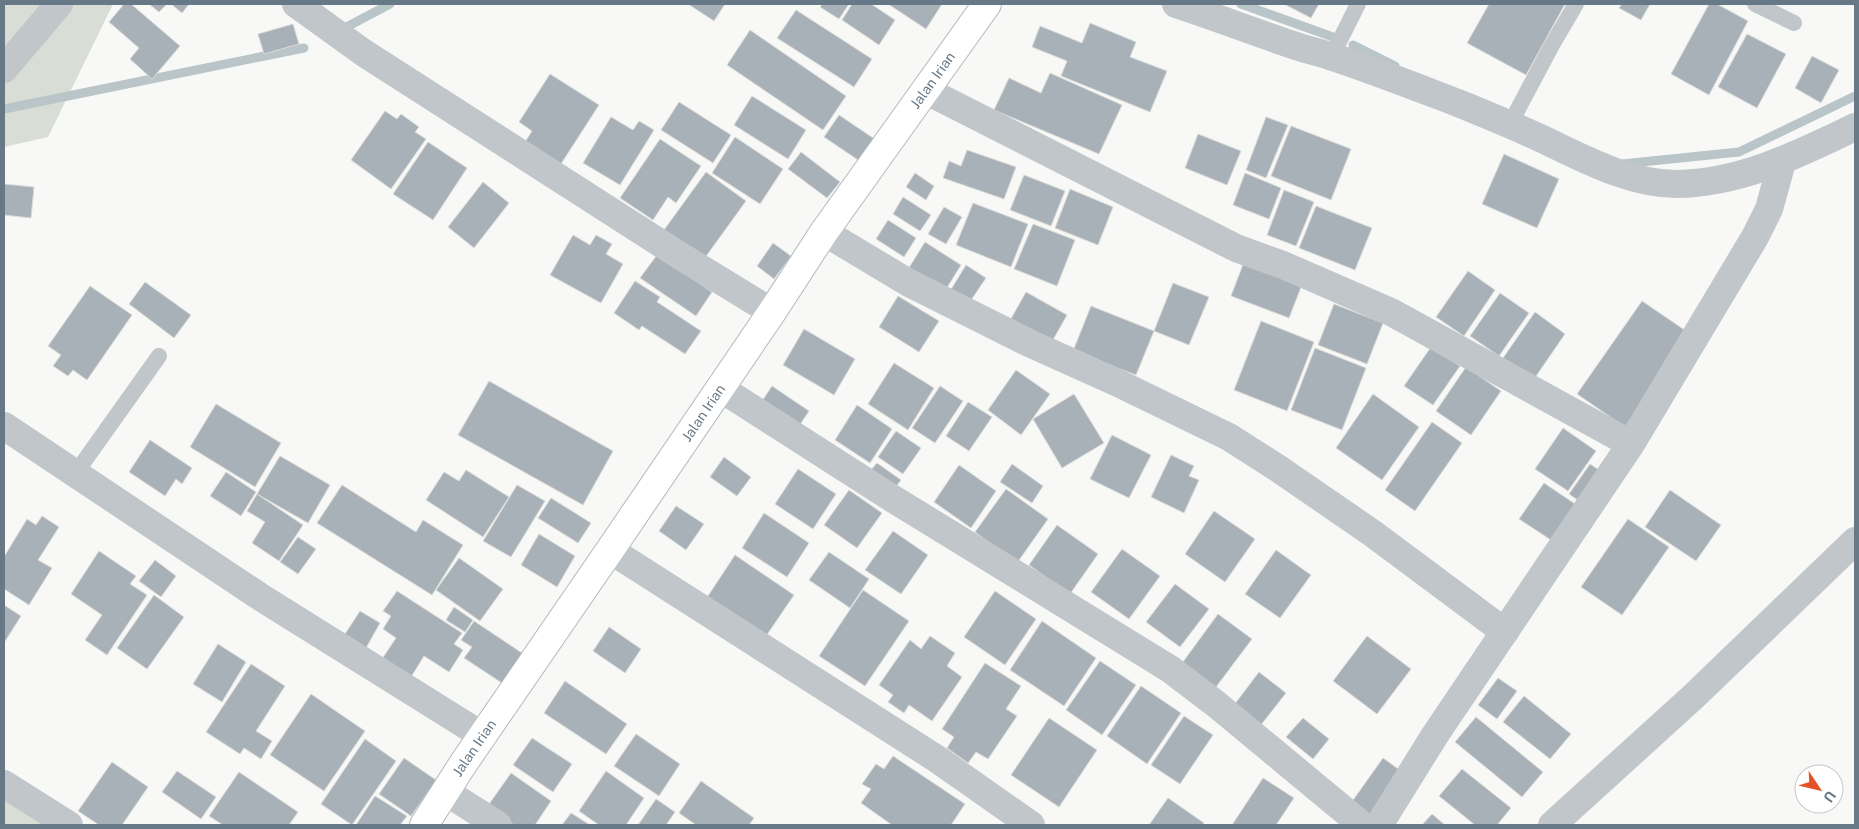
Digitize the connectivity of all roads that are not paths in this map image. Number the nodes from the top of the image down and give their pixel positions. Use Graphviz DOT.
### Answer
graph roads {
  1 [pos="59,4"];
  2 [pos="296,4"];
  3 [pos="987,4"];
  4 [pos="1176,4"];
  5 [pos="1358,4"];
  6 [pos="1576,4"];
  7 [pos="1755,4"];
  8 [pos="1794,23"];
  9 [pos="1332,56"];
  10 [pos="4,69"];
  11 [pos="925,90"];
  12 [pos="1510,124"];
  13 [pos="1855,127"];
  14 [pos="1782,162"];
  15 [pos="824,232"];
  16 [pos="772,312"];
  17 [pos="159,356"];
  18 [pos="720,388"];
  19 [pos="4,426"];
  20 [pos="1631,444"];
  21 [pos="75,474"];
  22 [pos="1855,541"];
  23 [pos="610,550"];
  24 [pos="1505,632"];
  25 [pos="483,736"];
  26 [pos="4,784"];
  27 [pos="446,792"];
  28 [pos="69,825"];
  29 [pos="424,825"];
  30 [pos="498,825"];
  31 [pos="1031,825"];
  32 [pos="1362,825"];
  33 [pos="1379,825"];
  34 [pos="1552,825"];
  1 -- 10 [label="street"];
  2 -- 16 [label="street"];
  3 -- 11 [label="main road, Jalan Irian"];
  4 -- 9 [label="street"];
  5 -- 9 [label="lane"];
  6 -- 12 [label="lane"];
  7 -- 8 [label="lane"];
  9 -- 12 [label="street"];
  11 -- 15 [label="main road, Jalan Irian"];
  11 -- 20 [label="street"];
  12 -- 14 [label="street"];
  13 -- 14 [label="street"];
  14 -- 20 [label="street"];
  15 -- 16 [label="main road, Jalan Irian"];
  15 -- 24 [label="street"];
  16 -- 18 [label="main road, Jalan Irian"];
  17 -- 21 [label="lane"];
  18 -- 23 [label="main road, Jalan Irian"];
  18 -- 32 [label="street"];
  19 -- 21 [label="street"];
  20 -- 24 [label="street"];
  21 -- 25 [label="street"];
  22 -- 34 [label="street"];
  23 -- 25 [label="main road, Jalan Irian"];
  23 -- 31 [label="street"];
  24 -- 33 [label="street"];
  25 -- 27 [label="main road, Jalan Irian"];
  26 -- 28 [label="street"];
  27 -- 29 [label="main road, Jalan Irian"];
  27 -- 30 [label="street"];
}
